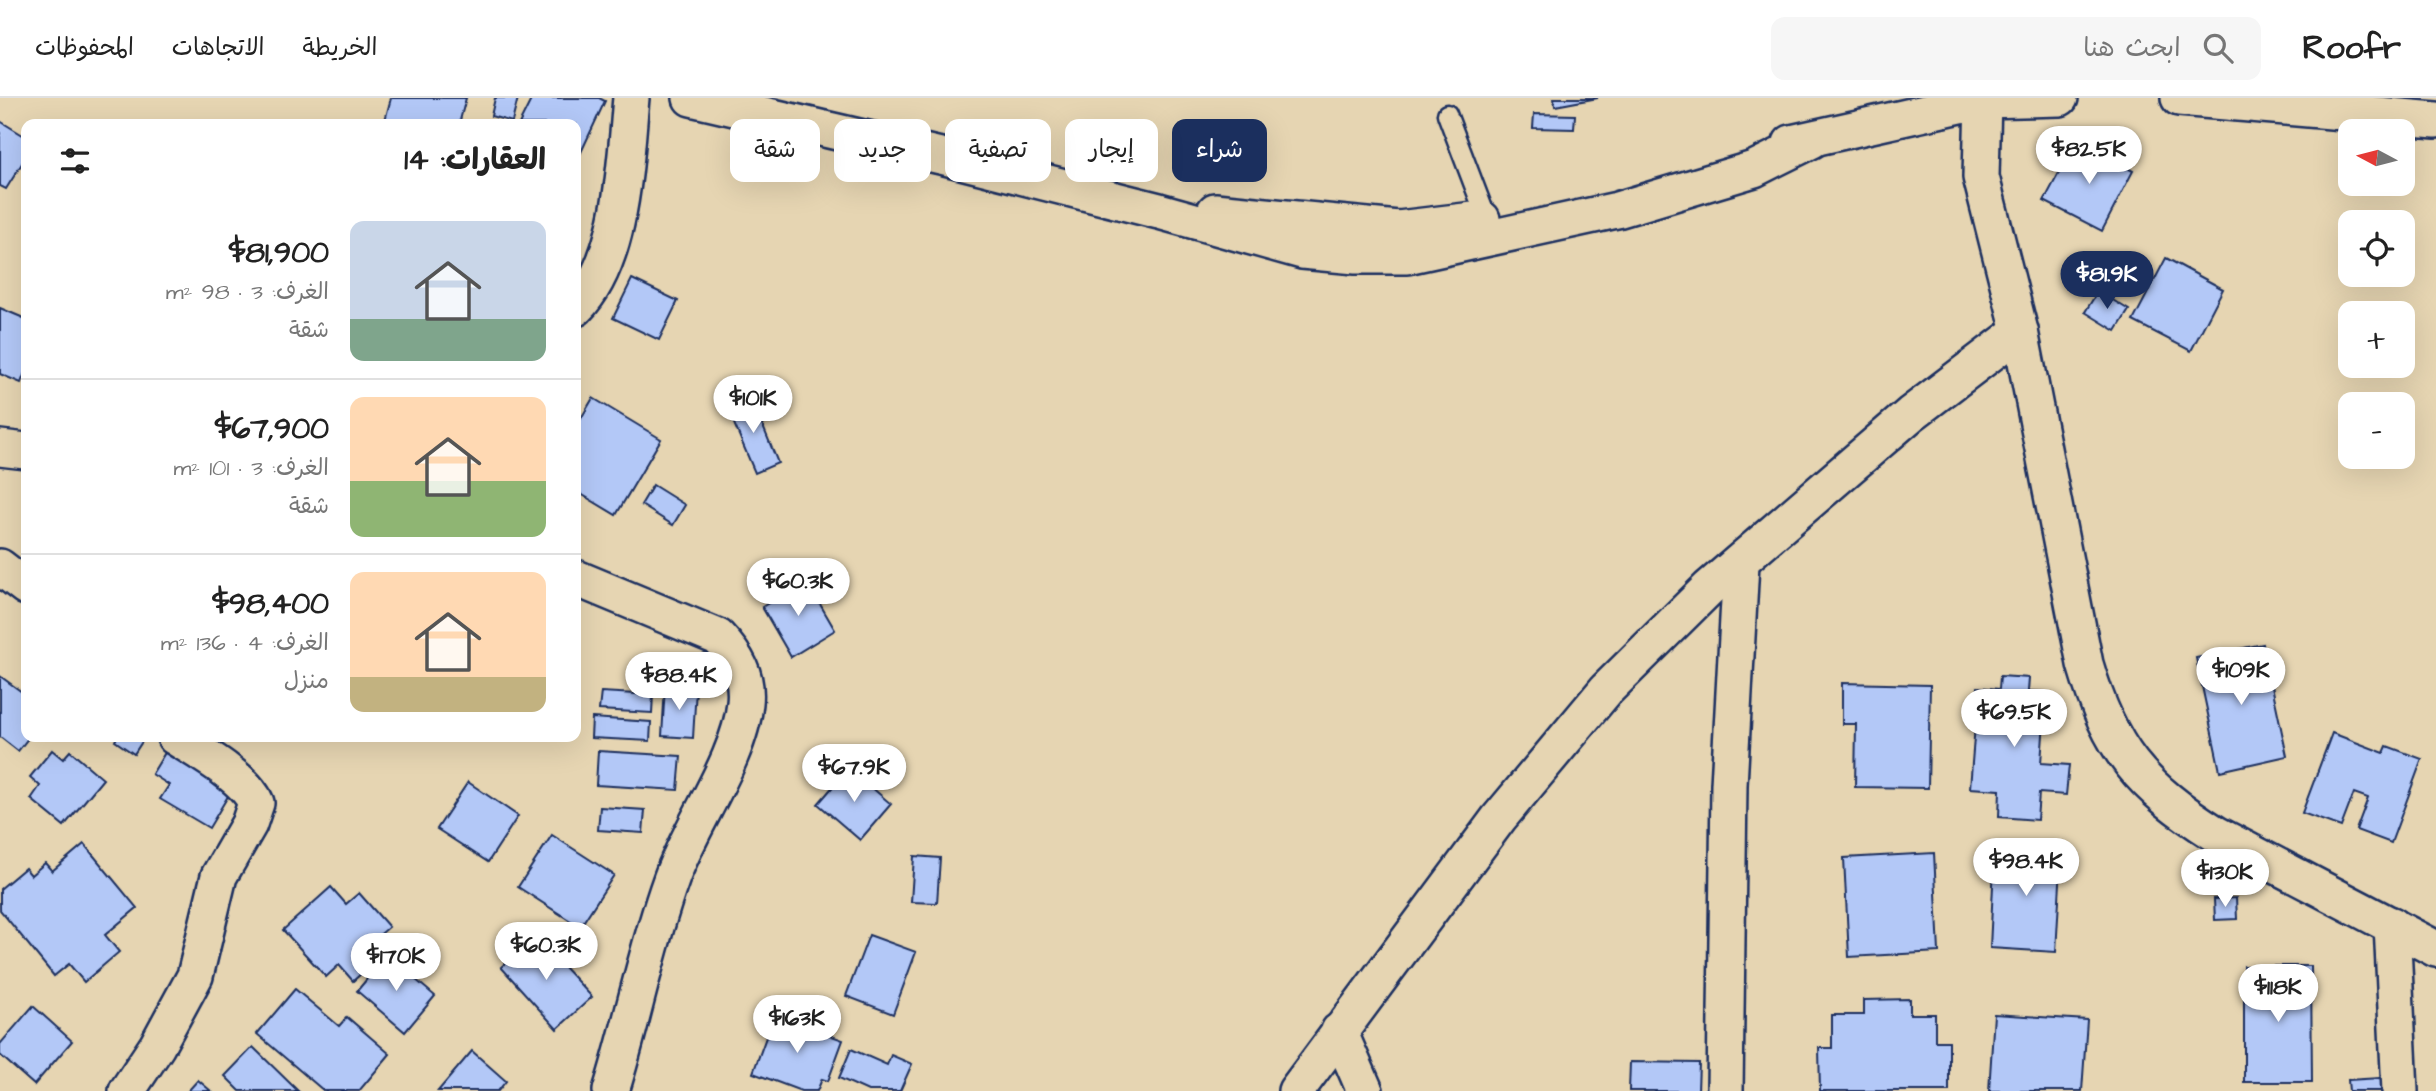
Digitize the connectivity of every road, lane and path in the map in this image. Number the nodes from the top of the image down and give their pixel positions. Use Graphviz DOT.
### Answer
graph roads {
  1 [pos="631,98"];
  2 [pos="691,98"];
  3 [pos="2060,98"];
  4 [pos="2179,98"];
  5 [pos="1983,99"];
  6 [pos="2235,99"];
  7 [pos="1447,114"];
  8 [pos="2436,120"];
  9 [pos="1490,228"];
  10 [pos="581,300"];
  11 [pos="2020,331"];
  12 [pos="0,448"];
  13 [pos="21,450"];
  14 [pos="1741,563"];
  15 [pos="0,567"];
  16 [pos="581,580"];
  17 [pos="21,583"];
  18 [pos="182,742"];
  19 [pos="2392,925"];
  20 [pos="2436,949"];
  21 [pos="1339,1031"];
  22 [pos="127,1091"];
  23 [pos="611,1091"];
  24 [pos="1296,1091"];
  25 [pos="1365,1091"];
  26 [pos="1726,1091"];
  27 [pos="2400,1091"];
  1 -- 10 [label="street"];
  2 -- 9 [label="street"];
  3 -- 5 [label="street"];
  4 -- 6 [label="street"];
  5 -- 9 [label="street"];
  5 -- 11 [label="street"];
  6 -- 8 [label="street"];
  7 -- 9 [label="lane"];
  11 -- 14 [label="street"];
  11 -- 19 [label="street"];
  12 -- 13 [label="street"];
  14 -- 21 [label="street"];
  14 -- 26 [label="street"];
  15 -- 17 [label="street"];
  16 -- 23 [label="street"];
  18 -- 22 [label="street"];
  19 -- 20 [label="street"];
  19 -- 27 [label="street"];
  21 -- 24 [label="street"];
  21 -- 25 [label="street"];
}
